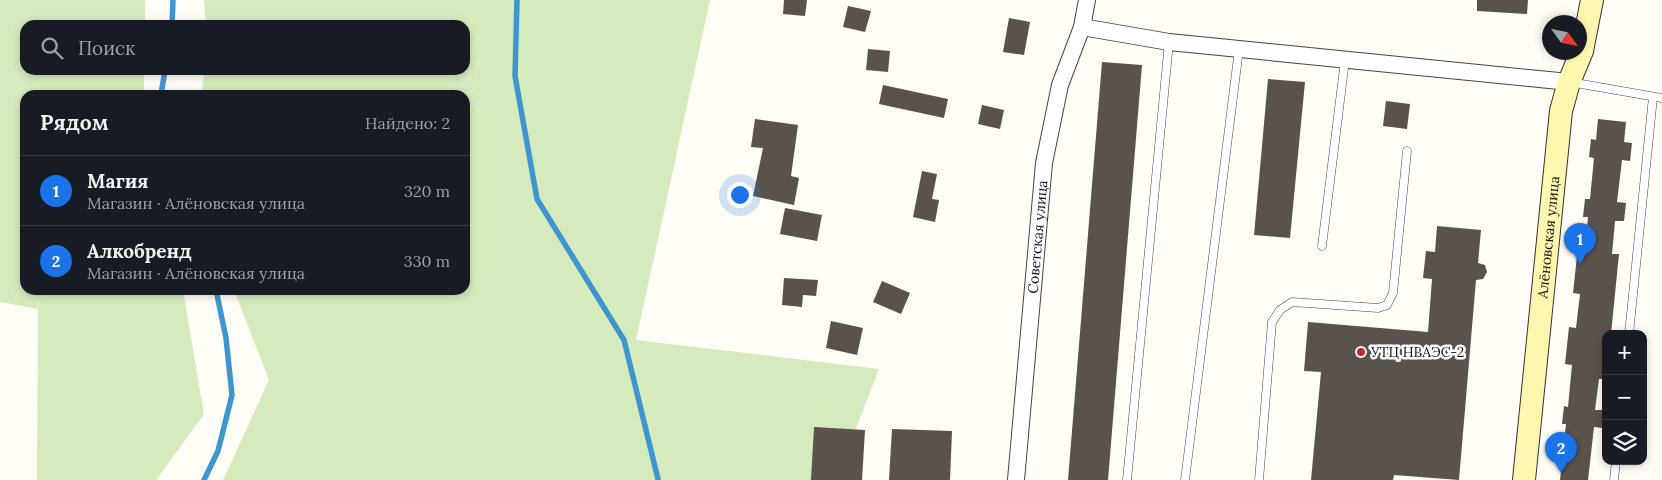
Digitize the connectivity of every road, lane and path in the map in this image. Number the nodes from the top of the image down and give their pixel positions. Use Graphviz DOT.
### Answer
graph roads {
  1 [pos="1086,0"];
  2 [pos="1592,0"];
  3 [pos="1082,27"];
  4 [pos="1169,42"];
  5 [pos="1239,49"];
  6 [pos="1345,60"];
  7 [pos="1569,82"];
  8 [pos="1653,97"];
  9 [pos="1662,98"];
  10 [pos="1407,151"];
  11 [pos="1322,246"];
  12 [pos="1629,330"];
  13 [pos="1616,465"];
  14 [pos="1016,480"];
  15 [pos="1128,480"];
  16 [pos="1185,480"];
  17 [pos="1259,480"];
  18 [pos="1524,480"];
  19 [pos="1614,480"];
  1 -- 3 [label="street, Советская улица"];
  2 -- 7 [label="street, Алёновская улица"];
  3 -- 4 [label="street"];
  3 -- 14 [label="street, Советская улица"];
  4 -- 5 [label="street"];
  4 -- 15 [label="lane"];
  5 -- 6 [label="street"];
  5 -- 16 [label="lane"];
  6 -- 7 [label="street"];
  6 -- 11 [label="lane"];
  7 -- 8 [label="lane"];
  7 -- 18 [label="street, Алёновская улица"];
  8 -- 9 [label="lane"];
  8 -- 12 [label="lane"];
  10 -- 17 [label="lane"];
  13 -- 19 [label="lane"];
}
